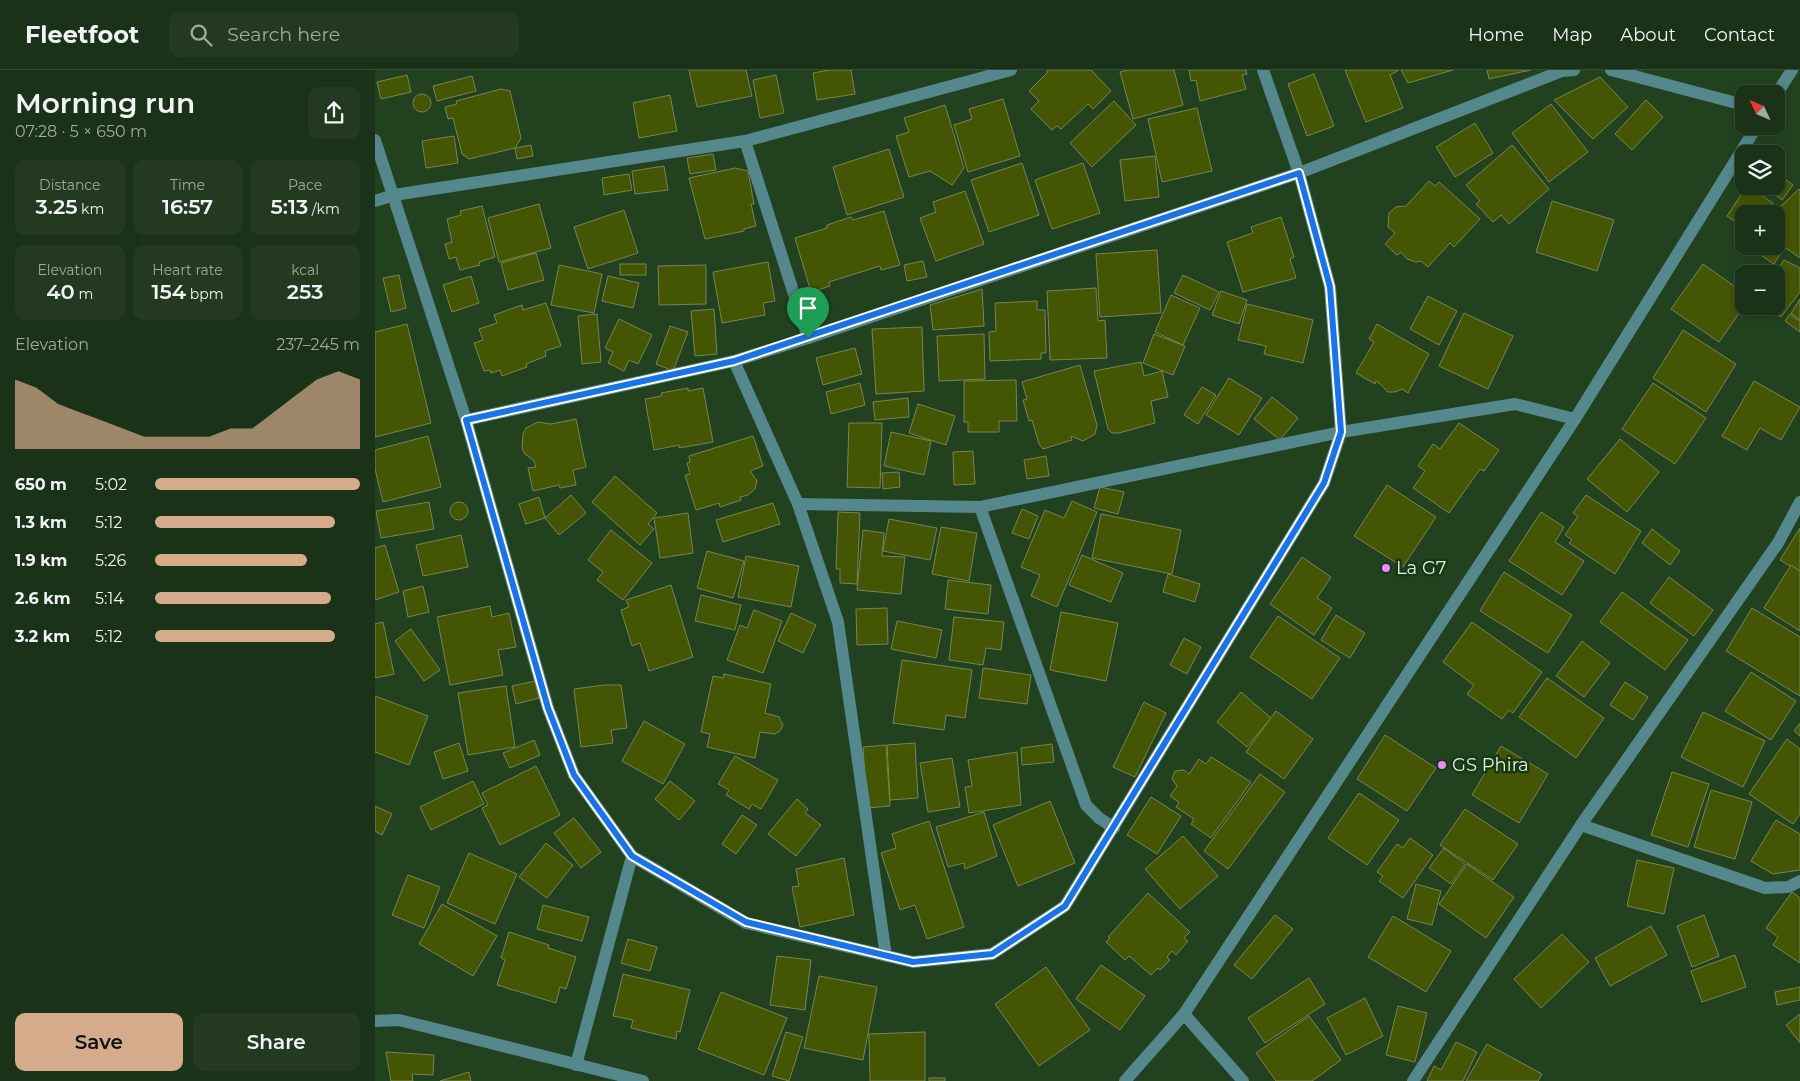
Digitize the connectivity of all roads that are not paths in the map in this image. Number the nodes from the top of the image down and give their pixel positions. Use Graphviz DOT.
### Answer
graph roads {
  1 [pos="1011,70"];
  2 [pos="1263,70"];
  3 [pos="1574,70"];
  4 [pos="1611,70"];
  5 [pos="1792,70"];
  6 [pos="1783,85"];
  7 [pos="1735,103"];
  8 [pos="1751,135"];
  9 [pos="375,140"];
  10 [pos="745,141"];
  11 [pos="1299,173"];
  12 [pos="394,195"];
  13 [pos="375,201"];
  14 [pos="808,338"];
  15 [pos="734,361"];
  16 [pos="1575,419"];
  17 [pos="466,420"];
  18 [pos="1341,432"];
  19 [pos="1800,502"];
  20 [pos="798,504"];
  21 [pos="980,507"];
  22 [pos="1581,826"];
  23 [pos="1114,828"];
  24 [pos="632,856"];
  25 [pos="1800,881"];
  26 [pos="886,956"];
  27 [pos="1184,1014"];
  28 [pos="375,1020"];
  29 [pos="576,1065"];
  30 [pos="643,1081"];
  31 [pos="1125,1081"];
  32 [pos="1243,1081"];
  33 [pos="1413,1081"];
  1 -- 10 [label="street"];
  2 -- 11 [label="street"];
  3 -- 11 [label="street"];
  4 -- 7 [label="street"];
  5 -- 6 [label="street"];
  8 -- 16 [label="street"];
  9 -- 12 [label="street"];
  10 -- 12 [label="street"];
  10 -- 14 [label="street"];
  11 -- 14 [label="street"];
  11 -- 18 [label="street"];
  12 -- 13 [label="street"];
  12 -- 17 [label="street"];
  14 -- 15 [label="street"];
  15 -- 17 [label="street"];
  15 -- 20 [label="street"];
  16 -- 18 [label="street"];
  16 -- 27 [label="street"];
  17 -- 24 [label="street"];
  18 -- 21 [label="street"];
  18 -- 23 [label="street"];
  19 -- 22 [label="street"];
  20 -- 21 [label="street"];
  20 -- 26 [label="street"];
  21 -- 23 [label="street"];
  22 -- 25 [label="street"];
  22 -- 33 [label="street"];
  23 -- 26 [label="street"];
  24 -- 26 [label="street"];
  24 -- 29 [label="street"];
  27 -- 31 [label="street"];
  27 -- 32 [label="street"];
  28 -- 29 [label="street"];
  29 -- 30 [label="street"];
}
